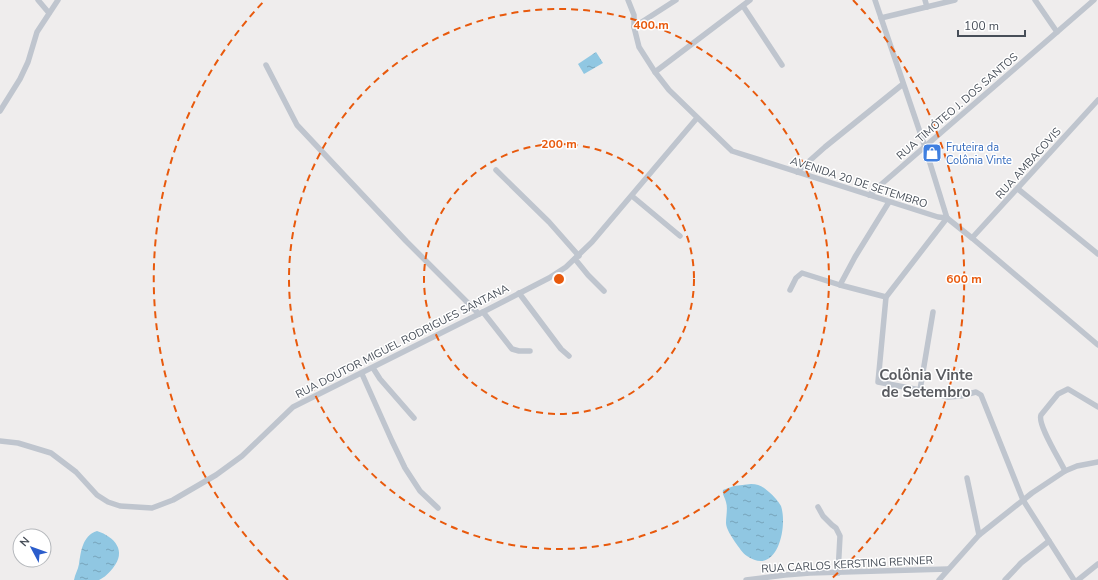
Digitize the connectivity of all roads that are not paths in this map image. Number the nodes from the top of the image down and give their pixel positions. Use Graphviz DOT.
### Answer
graph roads {
  1 [pos="38,0"];
  2 [pos="58,0"];
  3 [pos="628,0"];
  4 [pos="676,0"];
  5 [pos="750,0"];
  6 [pos="875,0"];
  7 [pos="925,0"];
  8 [pos="955,0"];
  9 [pos="1036,0"];
  10 [pos="1094,0"];
  11 [pos="743,6"];
  12 [pos="927,7"];
  13 [pos="49,13"];
  14 [pos="881,18"];
  15 [pos="634,27"];
  16 [pos="1058,32"];
  17 [pos="266,65"];
  18 [pos="782,65"];
  19 [pos="654,72"];
  20 [pos="903,84"];
  21 [pos="1098,100"];
  22 [pos="0,111"];
  23 [pos="698,118"];
  24 [pos="925,147"];
  25 [pos="496,170"];
  26 [pos="797,172"];
  27 [pos="1018,189"];
  28 [pos="869,195"];
  29 [pos="632,196"];
  30 [pos="889,202"];
  31 [pos="947,218"];
  32 [pos="680,236"];
  33 [pos="972,238"];
  34 [pos="1098,254"];
  35 [pos="577,258"];
  36 [pos="840,285"];
  37 [pos="790,290"];
  38 [pos="604,291"];
  39 [pos="519,293"];
  40 [pos="886,297"];
  41 [pos="933,312"];
  42 [pos="481,313"];
  43 [pos="1097,343"];
  44 [pos="530,351"];
  45 [pos="569,356"];
  46 [pos="373,368"];
  47 [pos="362,374"];
  48 [pos="920,390"];
  49 [pos="1098,407"];
  50 [pos="414,418"];
  51 [pos="0,441"];
  52 [pos="1098,462"];
  53 [pos="1065,471"];
  54 [pos="967,478"];
  55 [pos="1023,500"];
  56 [pos="818,507"];
  57 [pos="438,508"];
  58 [pos="979,535"];
  59 [pos="1050,541"];
  60 [pos="1098,564"];
  61 [pos="948,569"];
  62 [pos="838,573"];
  63 [pos="746,580"];
  64 [pos="939,580"];
  65 [pos="1005,580"];
  66 [pos="1074,580"];
  67 [pos="1078,580"];
  1 -- 13 [label="street"];
  2 -- 13 [label="street"];
  3 -- 15 [label="street, AVENIDA 20 DE SETEMBRO"];
  4 -- 15 [label="street"];
  5 -- 11 [label="street"];
  6 -- 14 [label="street"];
  7 -- 12 [label="street"];
  8 -- 12 [label="street"];
  9 -- 16 [label="street"];
  10 -- 16 [label="street, RUA TIMÓTEO J. DOS SANTOS"];
  11 -- 18 [label="street"];
  11 -- 19 [label="street"];
  12 -- 14 [label="street"];
  13 -- 22 [label="street"];
  14 -- 20 [label="street"];
  15 -- 19 [label="street, AVENIDA 20 DE SETEMBRO"];
  16 -- 24 [label="street, RUA TIMÓTEO J. DOS SANTOS"];
  17 -- 42 [label="street"];
  19 -- 23 [label="street, AVENIDA 20 DE SETEMBRO"];
  20 -- 24 [label="street"];
  20 -- 26 [label="street"];
  21 -- 27 [label="street, RUA AMBACOVIS"];
  23 -- 26 [label="street, AVENIDA 20 DE SETEMBRO"];
  23 -- 29 [label="street, RUA DOUTOR MIGUEL RODRIGUES SANTANA"];
  24 -- 28 [label="street, RUA TIMÓTEO J. DOS SANTOS"];
  24 -- 31 [label="street"];
  25 -- 35 [label="street"];
  26 -- 28 [label="street, AVENIDA 20 DE SETEMBRO"];
  27 -- 33 [label="street, RUA AMBACOVIS"];
  27 -- 34 [label="street"];
  28 -- 30 [label="street, AVENIDA 20 DE SETEMBRO"];
  29 -- 32 [label="street"];
  29 -- 35 [label="street, RUA DOUTOR MIGUEL RODRIGUES SANTANA"];
  30 -- 31 [label="street, AVENIDA 20 DE SETEMBRO"];
  30 -- 36 [label="street"];
  31 -- 33 [label="street, AVENIDA 20 DE SETEMBRO"];
  31 -- 40 [label="street"];
  33 -- 43 [label="street, AVENIDA 20 DE SETEMBRO"];
  35 -- 38 [label="street"];
  35 -- 39 [label="street, RUA DOUTOR MIGUEL RODRIGUES SANTANA"];
  36 -- 37 [label="street"];
  36 -- 40 [label="street"];
  39 -- 42 [label="street, RUA DOUTOR MIGUEL RODRIGUES SANTANA"];
  39 -- 45 [label="street"];
  40 -- 48 [label="street"];
  41 -- 48 [label="street"];
  42 -- 44 [label="street"];
  42 -- 46 [label="street, RUA DOUTOR MIGUEL RODRIGUES SANTANA"];
  46 -- 47 [label="street, RUA DOUTOR MIGUEL RODRIGUES SANTANA"];
  46 -- 50 [label="street"];
  47 -- 51 [label="street, RUA DOUTOR MIGUEL RODRIGUES SANTANA"];
  47 -- 57 [label="street"];
  48 -- 55 [label="street"];
  49 -- 53 [label="street"];
  52 -- 53 [label="street"];
  53 -- 55 [label="street"];
  54 -- 58 [label="street"];
  55 -- 58 [label="street"];
  55 -- 59 [label="street"];
  56 -- 62 [label="street"];
  58 -- 61 [label="street"];
  59 -- 65 [label="street"];
  59 -- 66 [label="street"];
  60 -- 67 [label="street"];
  61 -- 62 [label="street, RUA CARLOS KERSTING RENNER"];
  61 -- 64 [label="street"];
  62 -- 63 [label="street, RUA CARLOS KERSTING RENNER"];
}
